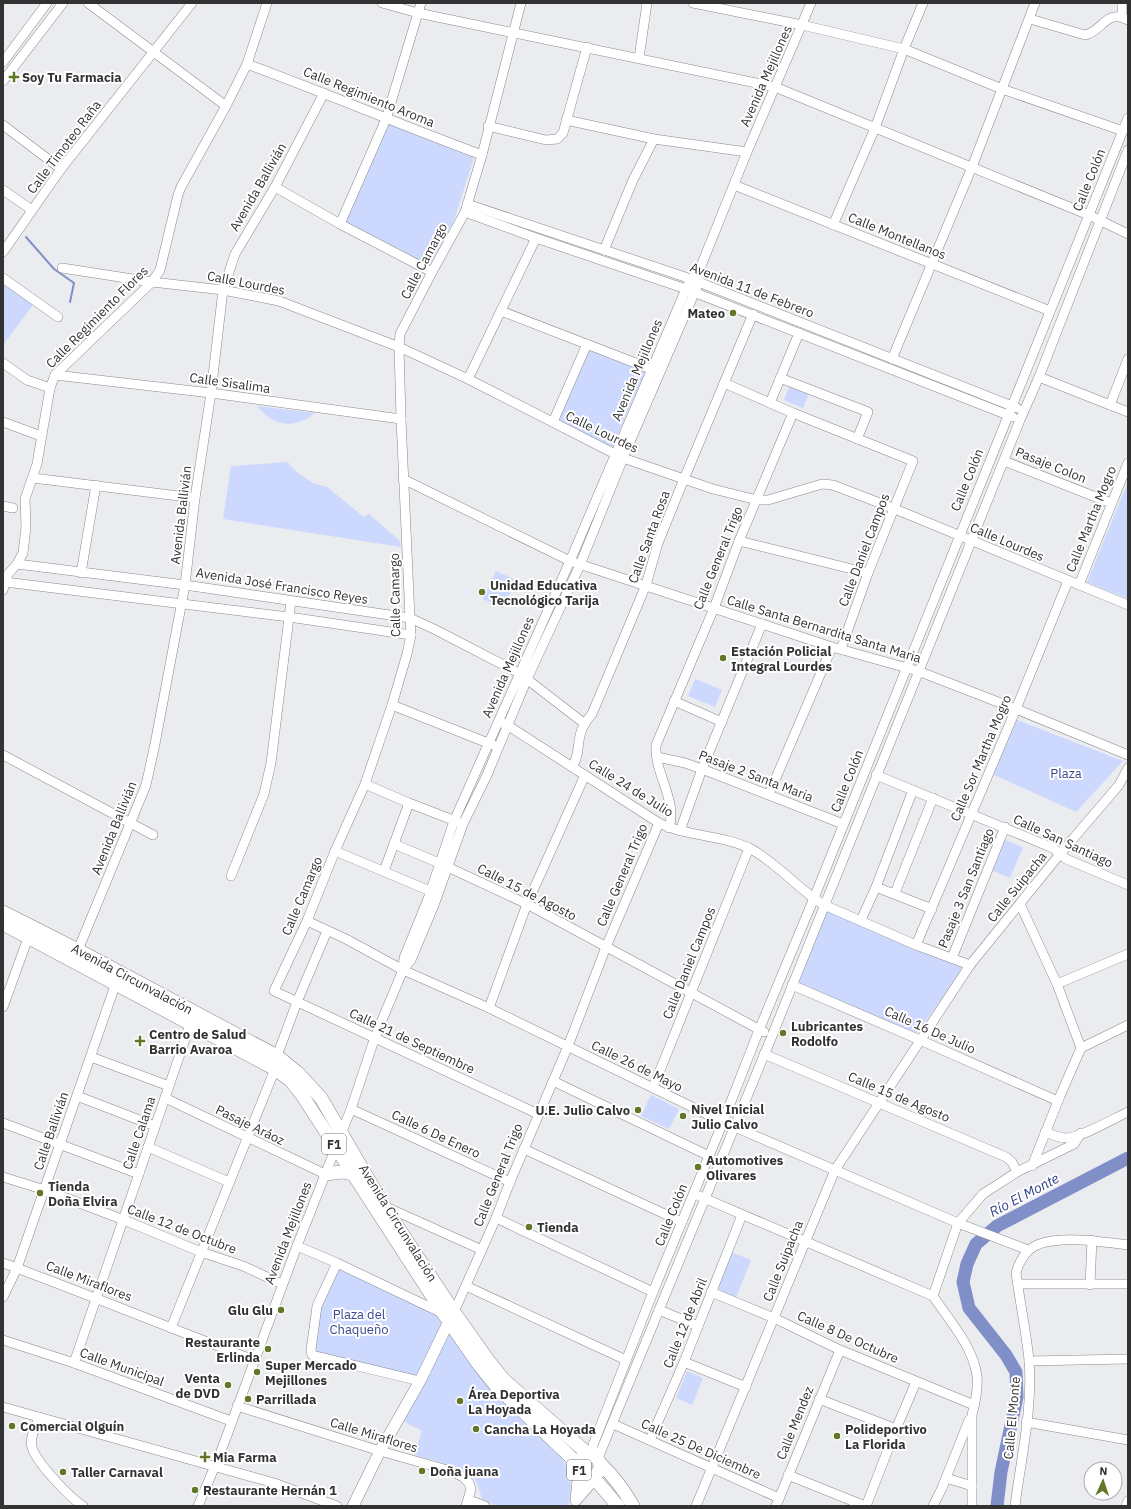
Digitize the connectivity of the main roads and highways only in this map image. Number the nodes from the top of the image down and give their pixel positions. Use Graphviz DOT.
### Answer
graph roads {
  1 [pos="3,912"];
  2 [pos="3,924"];
  3 [pos="118,978"];
  4 [pos="276,1063"];
  5 [pos="324,1174"];
  6 [pos="352,1174"];
  7 [pos="449,1316"];
  8 [pos="594,1458"];
  9 [pos="585,1472"];
  10 [pos="575,1503"];
  11 [pos="353,1506"];
  12 [pos="618,1506"];
  13 [pos="633,1506"];
  1 -- 3 [label="highway, Avenida Circunvalación / F1"];
  2 -- 3 [label="highway, Avenida Circunvalación / F1"];
  3 -- 4 [label="highway, Avenida Circunvalación / F1"];
  3 -- 4 [label="highway, Avenida Circunvalación / F1"];
  4 -- 6 [label="highway, Avenida Circunvalación / F1"];
  4 -- 7 [label="highway, Avenida Circunvalación / F1"];
  5 -- 6 [label="highway"];
  6 -- 7 [label="highway, Avenida Circunvalación / F1"];
  7 -- 8 [label="highway, Avenida Circunvalación / F1"];
  7 -- 9 [label="highway, Avenida Circunvalación / F1"];
  7 -- 11 [label="main road, Calle General Trigo"];
  8 -- 9 [label="highway, F1"];
  8 -- 9 [label="highway, F1"];
  8 -- 13 [label="highway, Avenida Circunvalación / F1"];
  9 -- 10 [label="main road"];
  9 -- 12 [label="highway, Avenida Circunvalación / F1"];
}
